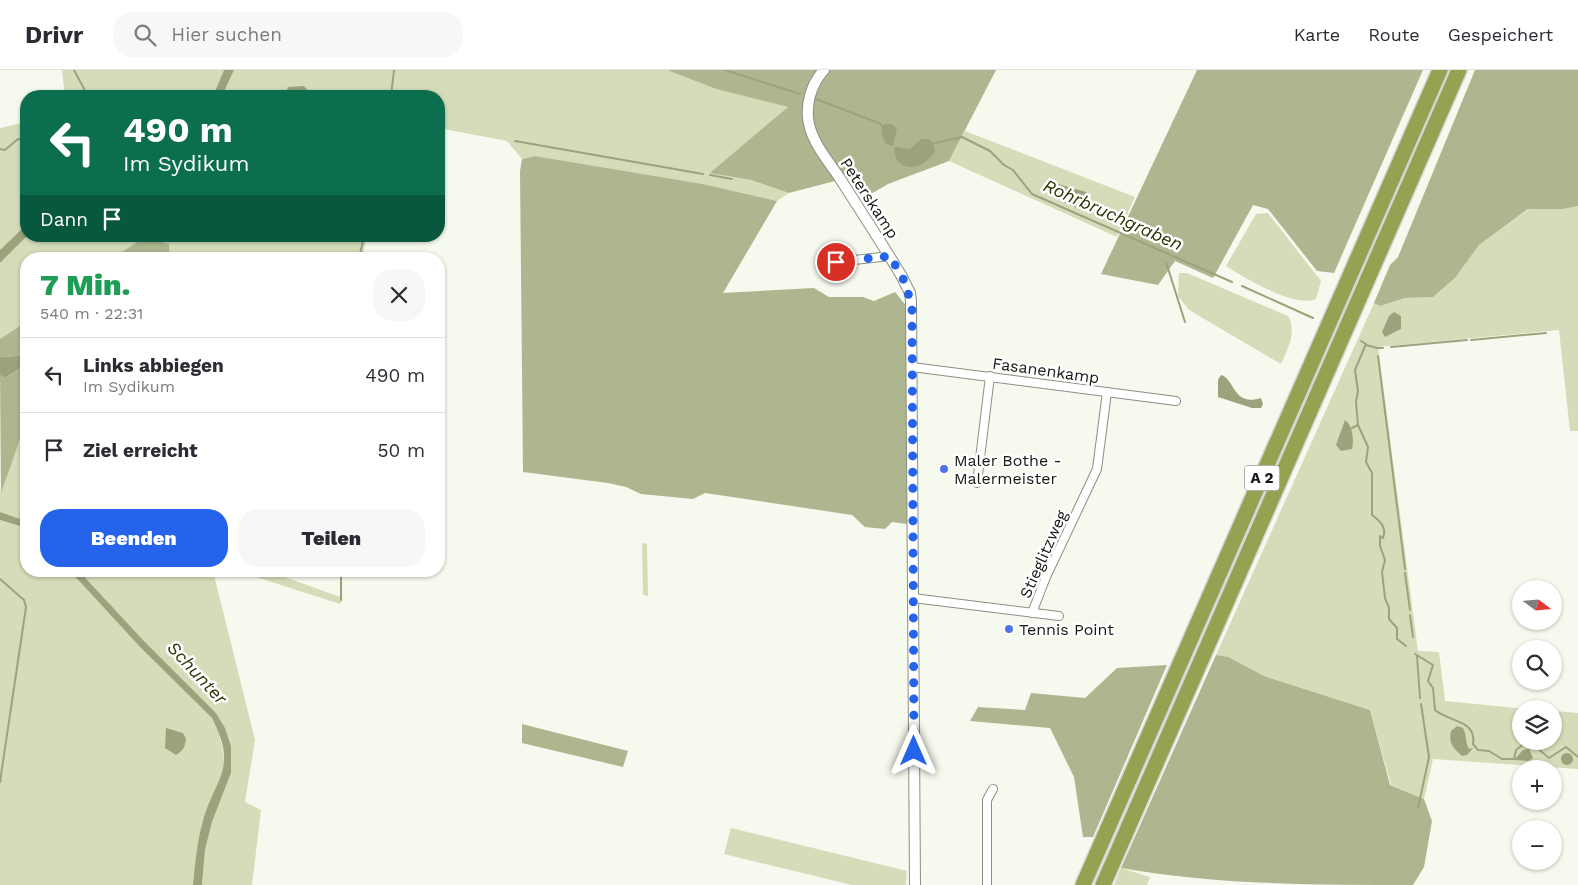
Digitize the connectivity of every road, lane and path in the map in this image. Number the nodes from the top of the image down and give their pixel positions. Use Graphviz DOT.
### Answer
graph roads {
  1 [pos="824,70"];
  2 [pos="1440,70"];
  3 [pos="1459,70"];
  4 [pos="890,256"];
  5 [pos="836,262"];
  6 [pos="912,367"];
  7 [pos="990,376"];
  8 [pos="1107,392"];
  9 [pos="1176,401"];
  10 [pos="977,483"];
  11 [pos="913,598"];
  12 [pos="1032,613"];
  13 [pos="1059,616"];
  14 [pos="993,789"];
  15 [pos="915,885"];
  16 [pos="987,885"];
  17 [pos="1083,885"];
  18 [pos="1103,885"];
  1 -- 4 [label="street, Peterskamp"];
  2 -- 17 [label="highway, A 2"];
  3 -- 18 [label="highway, A 2"];
  4 -- 5 [label="street"];
  4 -- 6 [label="street, Peterskamp"];
  6 -- 7 [label="street, Fasanenkamp"];
  6 -- 11 [label="street, Peterskamp"];
  7 -- 8 [label="street, Fasanenkamp"];
  7 -- 10 [label="street"];
  8 -- 9 [label="street, Fasanenkamp"];
  8 -- 12 [label="street, Stieglitzweg"];
  11 -- 12 [label="street"];
  11 -- 15 [label="street, Peterskamp"];
  12 -- 13 [label="street"];
  14 -- 16 [label="street"];
}
